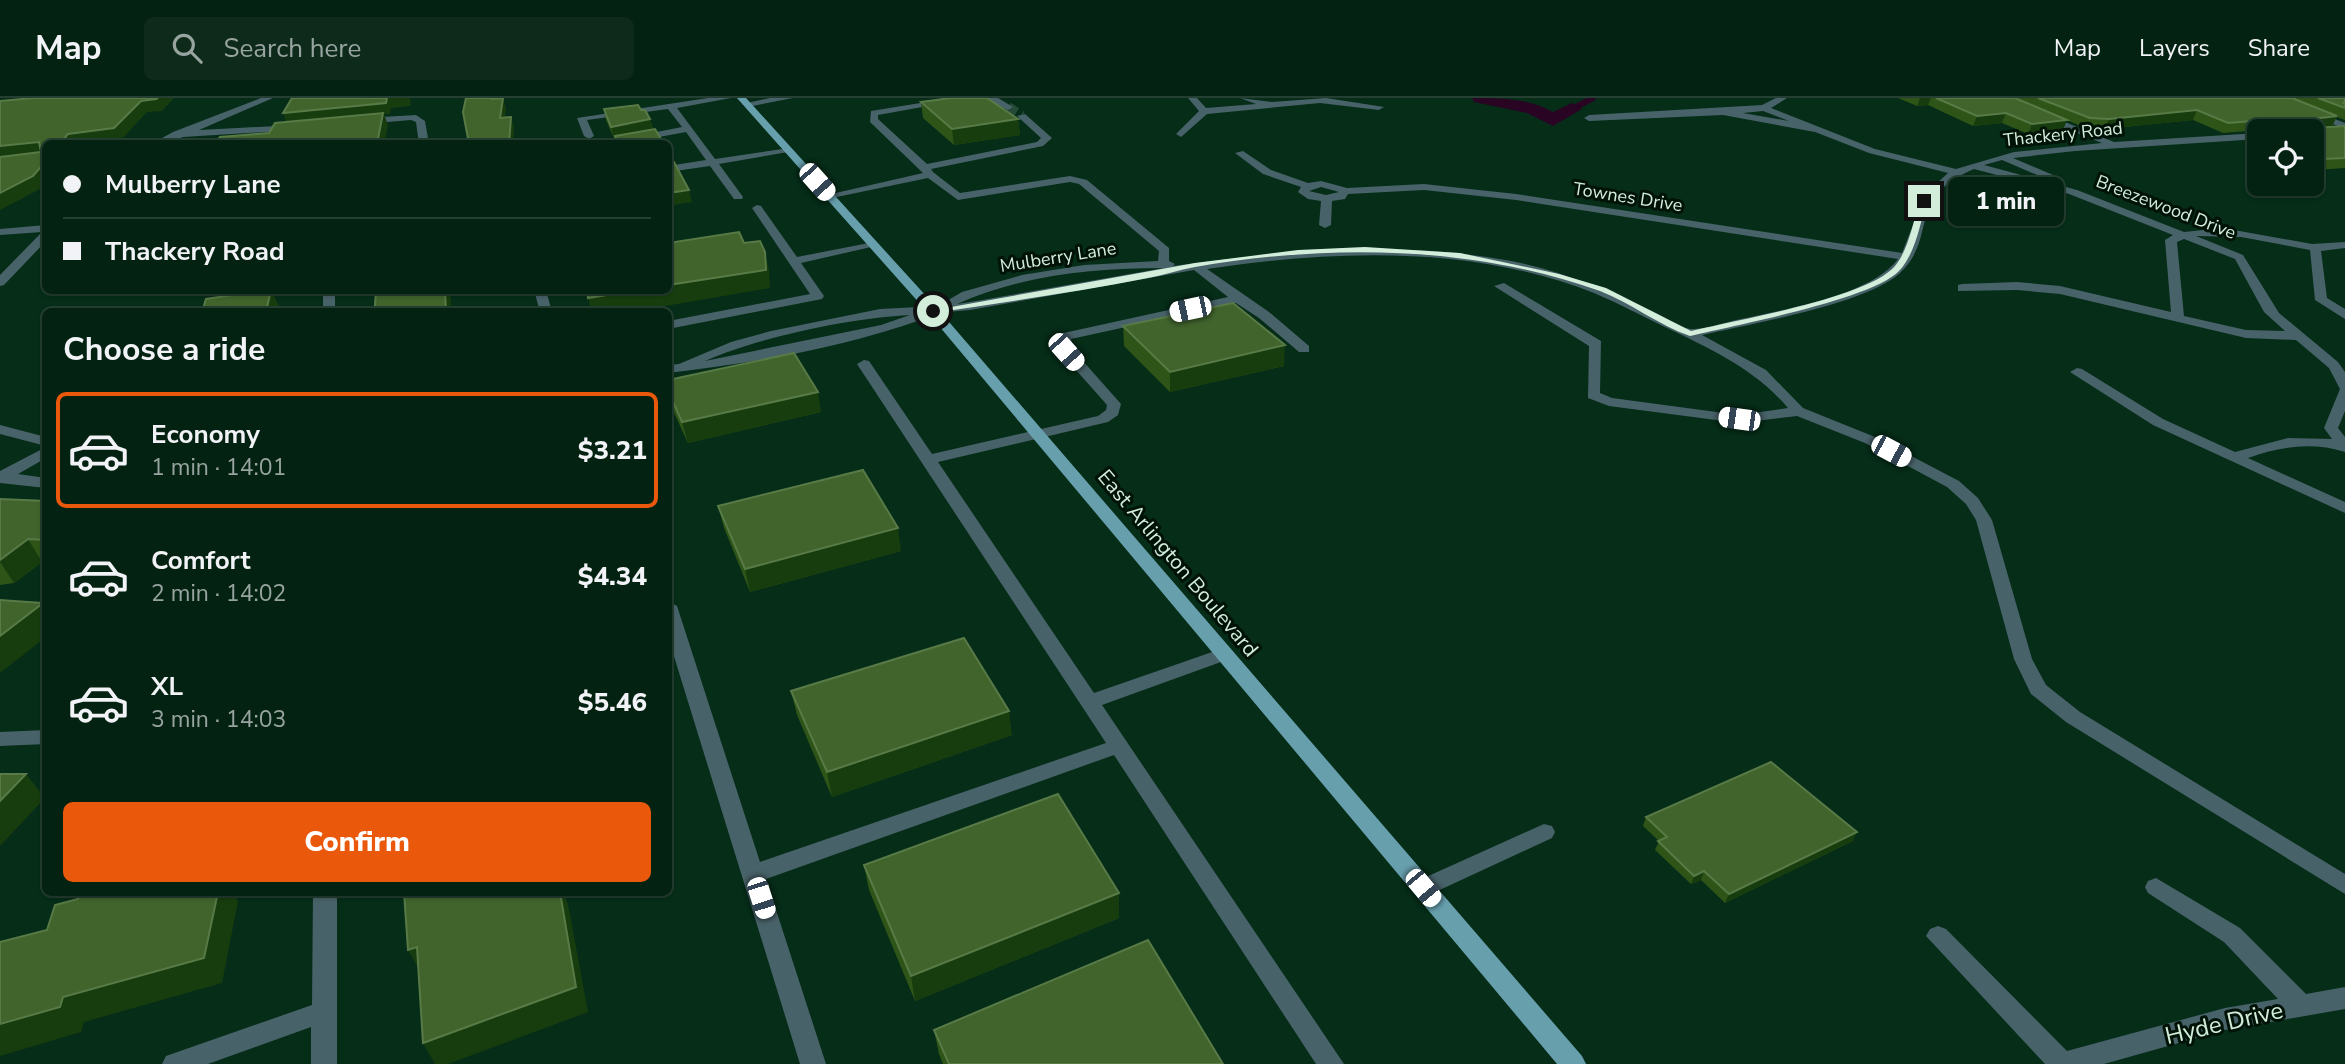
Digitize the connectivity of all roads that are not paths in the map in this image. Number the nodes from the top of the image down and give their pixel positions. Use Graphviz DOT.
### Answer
graph roads {
  1 [pos="269,98"];
  2 [pos="727,98"];
  3 [pos="789,98"];
  4 [pos="968,98"];
  5 [pos="980,98"];
  6 [pos="1192,98"];
  7 [pos="1244,98"];
  8 [pos="1783,98"];
  9 [pos="2273,98"];
  10 [pos="744,101"];
  11 [pos="1272,105"];
  12 [pos="671,106"];
  13 [pos="1008,107"];
  14 [pos="1380,107"];
  15 [pos="1764,108"];
  16 [pos="1204,111"];
  17 [pos="1723,112"];
  18 [pos="2032,112"];
  19 [pos="1022,116"];
  20 [pos="1589,118"];
  21 [pos="346,123"];
  22 [pos="2345,125"];
  23 [pos="307,127"];
  24 [pos="688,129"];
  25 [pos="1821,131"];
  26 [pos="2345,131"];
  27 [pos="2324,132"];
  28 [pos="176,134"];
  29 [pos="1181,134"];
  30 [pos="589,136"];
  31 [pos="2247,137"];
  32 [pos="164,140"];
  33 [pos="423,140"];
  34 [pos="624,140"];
  35 [pos="2116,145"];
  36 [pos="789,151"];
  37 [pos="1240,153"];
  38 [pos="2003,157"];
  39 [pos="714,163"];
  40 [pos="1976,166"];
  41 [pos="672,168"];
  42 [pos="927,170"];
  43 [pos="1956,172"];
  44 [pos="1307,186"];
  45 [pos="1345,191"];
  46 [pos="2073,192"];
  47 [pos="738,197"];
  48 [pos="831,197"];
  49 [pos="1327,199"];
  50 [pos="757,208"];
  51 [pos="1325,225"];
  52 [pos="42,228"];
  53 [pos="0,232"];
  54 [pos="2184,234"];
  55 [pos="42,238"];
  56 [pos="874,245"];
  57 [pos="2345,245"];
  58 [pos="2315,247"];
  59 [pos="1905,257"];
  60 [pos="793,261"];
  61 [pos="1163,264"];
  62 [pos="1195,265"];
  63 [pos="0,282"];
  64 [pos="1500,286"];
  65 [pos="1962,288"];
  66 [pos="1238,299"];
  67 [pos="933,311"];
  68 [pos="2345,315"];
  69 [pos="2178,318"];
  70 [pos="672,323"];
  71 [pos="1690,334"];
  72 [pos="2301,336"];
  73 [pos="1304,349"];
  74 [pos="864,365"];
  75 [pos="672,368"];
  76 [pos="2077,372"];
  77 [pos="2345,390"];
  78 [pos="1798,411"];
  79 [pos="0,429"];
  80 [pos="1038,433"];
  81 [pos="42,441"];
  82 [pos="2344,446"];
  83 [pos="42,453"];
  84 [pos="2235,457"];
  85 [pos="928,460"];
  86 [pos="1,477"];
  87 [pos="42,482"];
  88 [pos="2345,508"];
  89 [pos="672,619"];
  90 [pos="1225,654"];
  91 [pos="1089,702"];
  92 [pos="42,737"];
  93 [pos="0,739"];
  94 [pos="1119,746"];
  95 [pos="1544,832"];
  96 [pos="753,874"];
  97 [pos="2345,885"];
  98 [pos="2156,887"];
  99 [pos="1423,888"];
  100 [pos="325,896"];
  101 [pos="1938,936"];
  102 [pos="2345,998"];
  103 [pos="2301,1006"];
  104 [pos="326,1011"];
  105 [pos="175,1064"];
  106 [pos="324,1064"];
  107 [pos="813,1064"];
  108 [pos="1331,1064"];
  109 [pos="1573,1064"];
  110 [pos="2062,1064"];
  1 -- 28 [label="street"];
  2 -- 12 [label="street"];
  3 -- 10 [label="street"];
  4 -- 42 [label="street"];
  5 -- 13 [label="street"];
  6 -- 16 [label="street"];
  7 -- 11 [label="street"];
  8 -- 15 [label="street"];
  9 -- 22 [label="street"];
  10 -- 36 [label="main road, East Arlington Boulevard"];
  11 -- 14 [label="street"];
  11 -- 16 [label="street"];
  12 -- 24 [label="street"];
  12 -- 30 [label="street"];
  15 -- 17 [label="street"];
  15 -- 25 [label="street"];
  16 -- 29 [label="street"];
  17 -- 20 [label="street"];
  17 -- 25 [label="street"];
  18 -- 35 [label="street"];
  19 -- 42 [label="street"];
  21 -- 33 [label="street"];
  23 -- 28 [label="street"];
  24 -- 34 [label="street"];
  24 -- 39 [label="street"];
  25 -- 43 [label="street"];
  26 -- 27 [label="street"];
  28 -- 32 [label="street"];
  31 -- 35 [label="street, Thackery Road"];
  35 -- 38 [label="street, Thackery Road"];
  36 -- 39 [label="street"];
  36 -- 48 [label="main road, East Arlington Boulevard"];
  37 -- 44 [label="street"];
  38 -- 40 [label="street, Thackery Road"];
  38 -- 46 [label="street, Breezewood Drive"];
  39 -- 41 [label="street"];
  39 -- 47 [label="street"];
  40 -- 43 [label="street, Thackery Road"];
  40 -- 46 [label="street, Breezewood Drive"];
  42 -- 48 [label="street"];
  42 -- 61 [label="street"];
  43 -- 59 [label="street, Thackery Road"];
  44 -- 45 [label="street"];
  44 -- 49 [label="street"];
  45 -- 49 [label="street"];
  45 -- 59 [label="street, Townes Drive"];
  46 -- 54 [label="street, Breezewood Drive"];
  48 -- 56 [label="main road, East Arlington Boulevard"];
  49 -- 51 [label="street"];
  50 -- 60 [label="street"];
  52 -- 53 [label="street"];
  54 -- 58 [label="street"];
  54 -- 69 [label="street"];
  54 -- 72 [label="street, Breezewood Drive"];
  55 -- 63 [label="street"];
  56 -- 60 [label="street"];
  56 -- 67 [label="main road, East Arlington Boulevard"];
  57 -- 58 [label="street"];
  58 -- 68 [label="street"];
  59 -- 71 [label="street, Thackery Road"];
  60 -- 70 [label="street"];
  61 -- 62 [label="street, Mulberry Lane"];
  61 -- 67 [label="street, Mulberry Lane"];
  62 -- 66 [label="street"];
  62 -- 67 [label="street, Mulberry Lane"];
  62 -- 71 [label="street, Mulberry Lane"];
  64 -- 78 [label="street"];
  65 -- 69 [label="street"];
  66 -- 73 [label="street"];
  66 -- 80 [label="street"];
  67 -- 75 [label="street, Mulberry Lane"];
  67 -- 80 [label="main road, East Arlington Boulevard"];
  69 -- 72 [label="street"];
  71 -- 78 [label="street, Mulberry Lane"];
  72 -- 77 [label="street, Breezewood Drive"];
  74 -- 85 [label="street"];
  76 -- 84 [label="street"];
  77 -- 82 [label="street, Breezewood Drive"];
  78 -- 97 [label="street"];
  79 -- 81 [label="street"];
  80 -- 85 [label="street"];
  80 -- 90 [label="main road, East Arlington Boulevard"];
  82 -- 84 [label="street"];
  83 -- 86 [label="street"];
  84 -- 88 [label="street"];
  85 -- 91 [label="street"];
  86 -- 87 [label="street"];
  89 -- 96 [label="street"];
  90 -- 91 [label="street"];
  90 -- 99 [label="main road, East Arlington Boulevard"];
  91 -- 94 [label="street"];
  92 -- 93 [label="street"];
  94 -- 96 [label="street"];
  94 -- 108 [label="street"];
  95 -- 99 [label="street"];
  96 -- 107 [label="street"];
  98 -- 103 [label="street"];
  99 -- 109 [label="main road, East Arlington Boulevard"];
  100 -- 104 [label="street"];
  101 -- 110 [label="street"];
  102 -- 103 [label="street, Hyde Drive"];
  103 -- 110 [label="street, Hyde Drive"];
  104 -- 105 [label="street"];
  104 -- 106 [label="street"];
}
